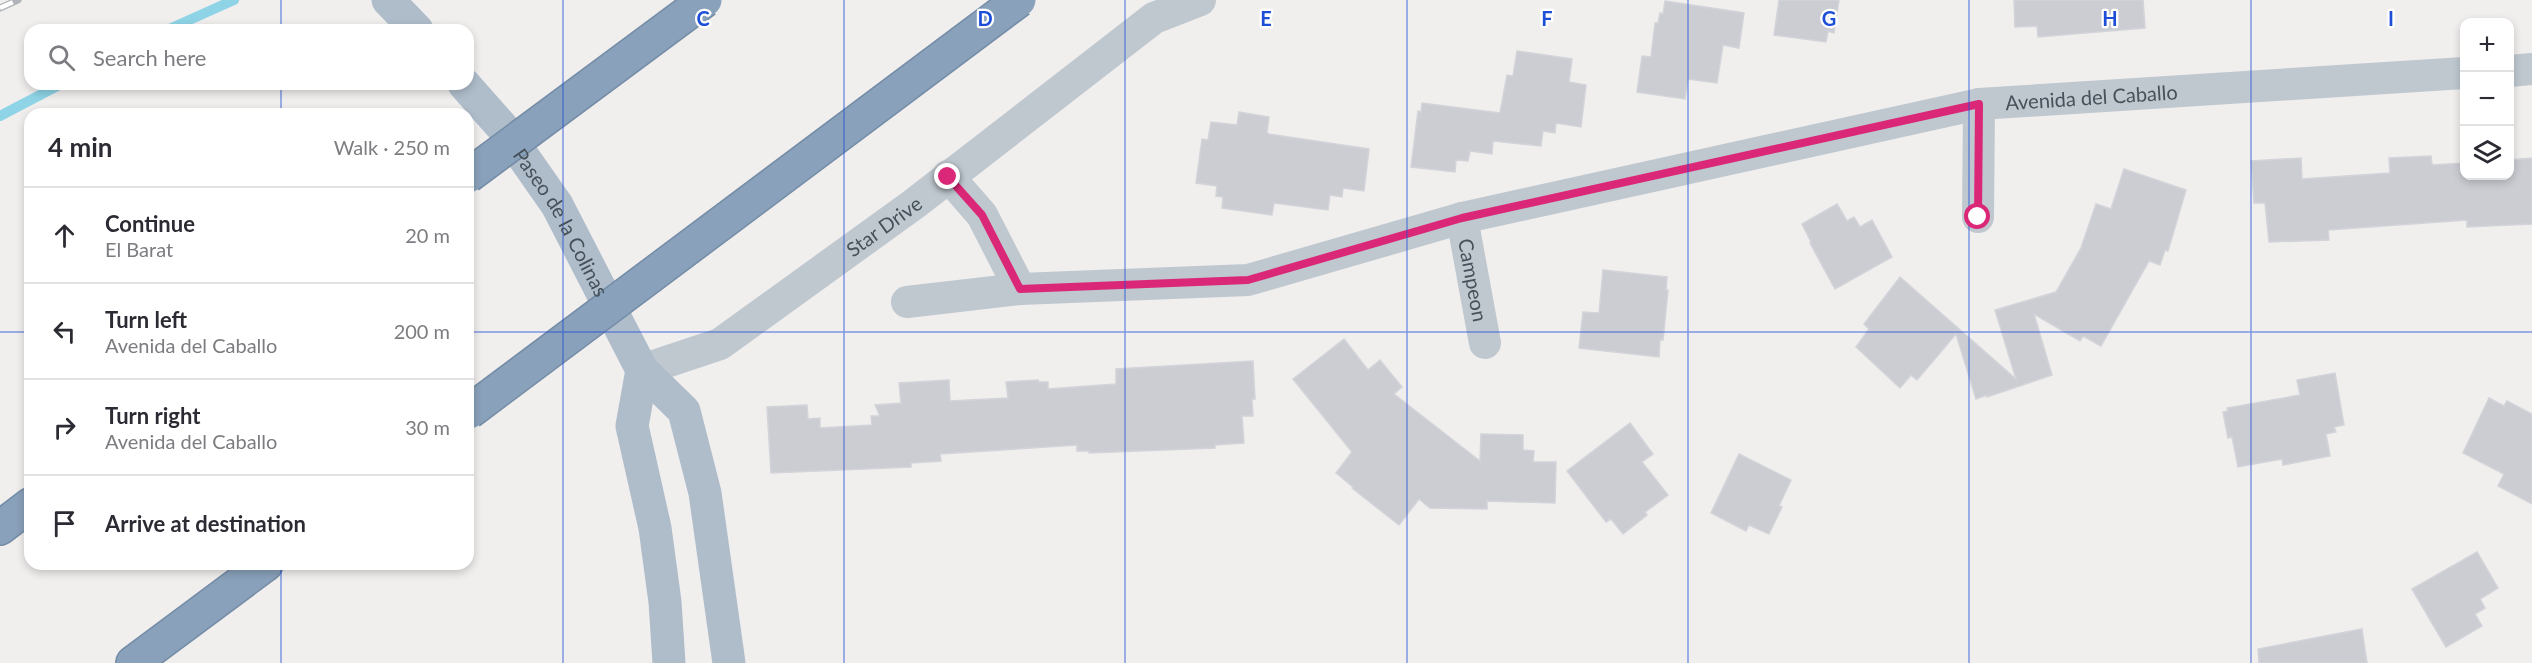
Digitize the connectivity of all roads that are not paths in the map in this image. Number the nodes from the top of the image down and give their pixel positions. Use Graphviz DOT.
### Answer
graph roads {
  1 [pos="388,0"];
  2 [pos="705,0"];
  3 [pos="1019,0"];
  4 [pos="1200,0"];
  5 [pos="411,24"];
  6 [pos="2532,69"];
  7 [pos="2514,70"];
  8 [pos="2460,73"];
  9 [pos="469,90"];
  10 [pos="1979,104"];
  11 [pos="474,172"];
  12 [pos="948,177"];
  13 [pos="1978,217"];
  14 [pos="1462,218"];
  15 [pos="1020,289"];
  16 [pos="907,302"];
  17 [pos="1485,343"];
  18 [pos="642,370"];
  19 [pos="474,408"];
  20 [pos="24,510"];
  21 [pos="0,528"];
  22 [pos="258,570"];
  23 [pos="133,663"];
  24 [pos="669,663"];
  25 [pos="729,663"];
  1 -- 5 [label="main road"];
  2 -- 11 [label="highway, bridge"];
  3 -- 19 [label="highway, bridge"];
  4 -- 12 [label="street, Star Drive"];
  6 -- 7 [label="street"];
  8 -- 10 [label="street, Avenida del Caballo"];
  9 -- 18 [label="main road, Paseo de la Colinas"];
  10 -- 13 [label="street"];
  10 -- 14 [label="street, Avenida del Caballo"];
  12 -- 15 [label="street"];
  12 -- 18 [label="street, Star Drive"];
  14 -- 15 [label="street, Avenida del Caballo"];
  14 -- 17 [label="street, Campeon"];
  15 -- 16 [label="street, Avenida del Caballo"];
  18 -- 24 [label="main road"];
  18 -- 25 [label="main road, Paseo de la Colinas"];
  20 -- 21 [label="highway"];
  22 -- 23 [label="highway"];
}
